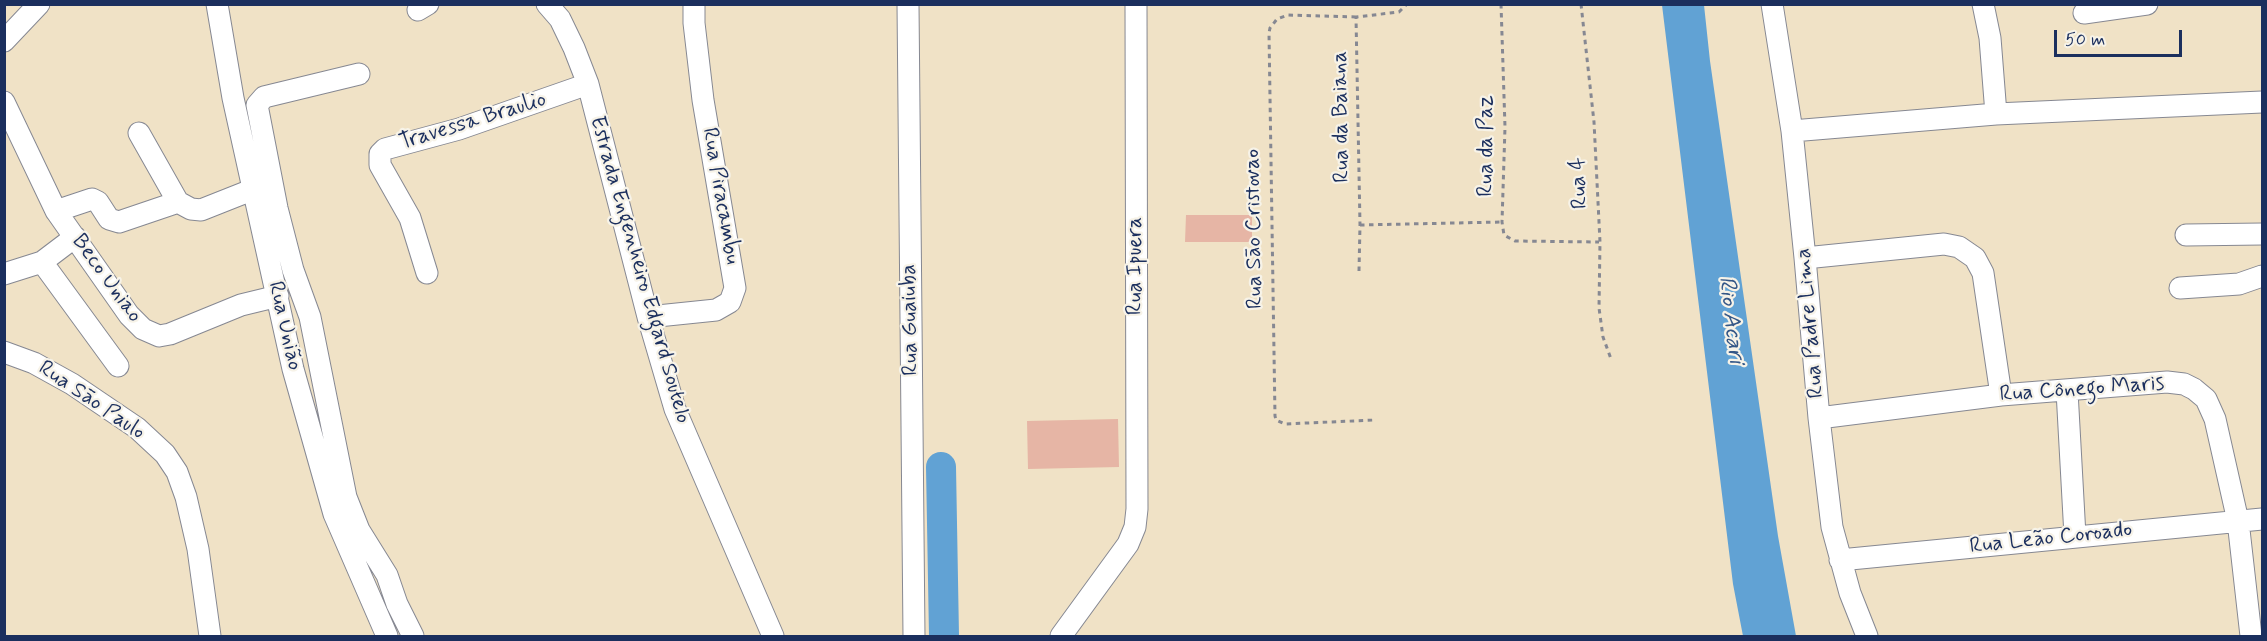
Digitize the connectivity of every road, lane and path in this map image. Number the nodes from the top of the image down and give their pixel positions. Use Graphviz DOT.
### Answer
graph roads {
  1 [pos="39,4"];
  2 [pos="217,4"];
  3 [pos="547,4"];
  4 [pos="694,4"];
  5 [pos="908,4"];
  6 [pos="1136,4"];
  7 [pos="1407,4"];
  8 [pos="1501,4"];
  9 [pos="1581,4"];
  10 [pos="1772,4"];
  11 [pos="1983,4"];
  12 [pos="2147,4"];
  13 [pos="2084,13"];
  14 [pos="1356,17"];
  15 [pos="4,41"];
  16 [pos="359,74"];
  17 [pos="588,84"];
  18 [pos="4,102"];
  19 [pos="2262,102"];
  20 [pos="1996,114"];
  21 [pos="1792,131"];
  22 [pos="139,133"];
  23 [pos="254,189"];
  24 [pos="178,202"];
  25 [pos="268,209"];
  26 [pos="56,211"];
  27 [pos="1502,222"];
  28 [pos="1360,225"];
  29 [pos="2262,234"];
  30 [pos="2186,235"];
  31 [pos="75,237"];
  32 [pos="1600,242"];
  33 [pos="1805,258"];
  34 [pos="42,262"];
  35 [pos="1359,271"];
  36 [pos="427,273"];
  37 [pos="4,274"];
  38 [pos="2262,276"];
  39 [pos="2180,288"];
  40 [pos="278,296"];
  41 [pos="648,317"];
  42 [pos="4,352"];
  43 [pos="1611,359"];
  44 [pos="319,364"];
  45 [pos="118,366"];
  46 [pos="293,369"];
  47 [pos="2067,391"];
  48 [pos="2001,395"];
  49 [pos="328,410"];
  50 [pos="307,417"];
  51 [pos="1819,418"];
  52 [pos="1375,420"];
  53 [pos="2262,519"];
  54 [pos="2238,521"];
  55 [pos="2075,536"];
  56 [pos="1840,560"];
  57 [pos="210,636"];
  58 [pos="387,636"];
  59 [pos="413,636"];
  60 [pos="773,636"];
  61 [pos="914,636"];
  62 [pos="1061,636"];
  63 [pos="1867,636"];
  64 [pos="2251,636"];
  1 -- 15 [label="street"];
  2 -- 23 [label="street, Rua União"];
  3 -- 17 [label="street, Estrada Engenheiro Edgard Soutelo"];
  4 -- 41 [label="street, Rua Piracambu"];
  5 -- 61 [label="street, Rua Guaiuba"];
  6 -- 62 [label="street, Rua Ipuera"];
  7 -- 14 [label="path"];
  8 -- 27 [label="path, Rua da Paz"];
  9 -- 32 [label="path, Rua 4"];
  10 -- 21 [label="street, Rua Padre Lima"];
  11 -- 20 [label="street"];
  12 -- 13 [label="street"];
  14 -- 28 [label="path, Rua da Baiana"];
  14 -- 52 [label="path, Rua Sāo Cristovao"];
  16 -- 25 [label="street"];
  17 -- 36 [label="street, Travessa Braulio"];
  17 -- 41 [label="street, Estrada Engenheiro Edgard Soutelo"];
  18 -- 26 [label="street, Beco Uniao"];
  19 -- 20 [label="street"];
  20 -- 21 [label="street"];
  21 -- 33 [label="street, Rua Padre Lima"];
  22 -- 24 [label="street"];
  23 -- 24 [label="street"];
  23 -- 25 [label="street, Rua União"];
  24 -- 26 [label="street"];
  25 -- 40 [label="street, Rua União"];
  25 -- 44 [label="street"];
  26 -- 31 [label="street, Beco Uniao"];
  27 -- 28 [label="path"];
  27 -- 32 [label="path, Rua da Paz"];
  28 -- 35 [label="path, Rua da Baiana"];
  29 -- 30 [label="street"];
  31 -- 34 [label="street"];
  31 -- 40 [label="street, Beco Uniao"];
  32 -- 43 [label="path, Rua 4"];
  33 -- 48 [label="street"];
  33 -- 51 [label="street, Rua Padre Lima"];
  34 -- 37 [label="street"];
  34 -- 45 [label="street"];
  38 -- 39 [label="street"];
  40 -- 46 [label="street, Rua União"];
  41 -- 60 [label="street, Estrada Engenheiro Edgard Soutelo"];
  42 -- 57 [label="street, Rua Sāo Paulo"];
  44 -- 46 [label="street"];
  44 -- 49 [label="street"];
  46 -- 50 [label="street, Rua União"];
  47 -- 48 [label="street, Rua Cônego Maris"];
  47 -- 54 [label="street, Rua Cônego Maris"];
  47 -- 55 [label="street"];
  48 -- 51 [label="street, Rua Cônego Maris"];
  49 -- 50 [label="street"];
  49 -- 59 [label="street"];
  50 -- 58 [label="street, Rua União"];
  51 -- 56 [label="street, Rua Padre Lima"];
  53 -- 54 [label="street, Rua Leão Coroado"];
  54 -- 55 [label="street, Rua Leão Coroado"];
  54 -- 64 [label="street, Rua Cônego Maris"];
  55 -- 56 [label="street, Rua Leão Coroado"];
  56 -- 63 [label="street, Rua Padre Lima"];
}
